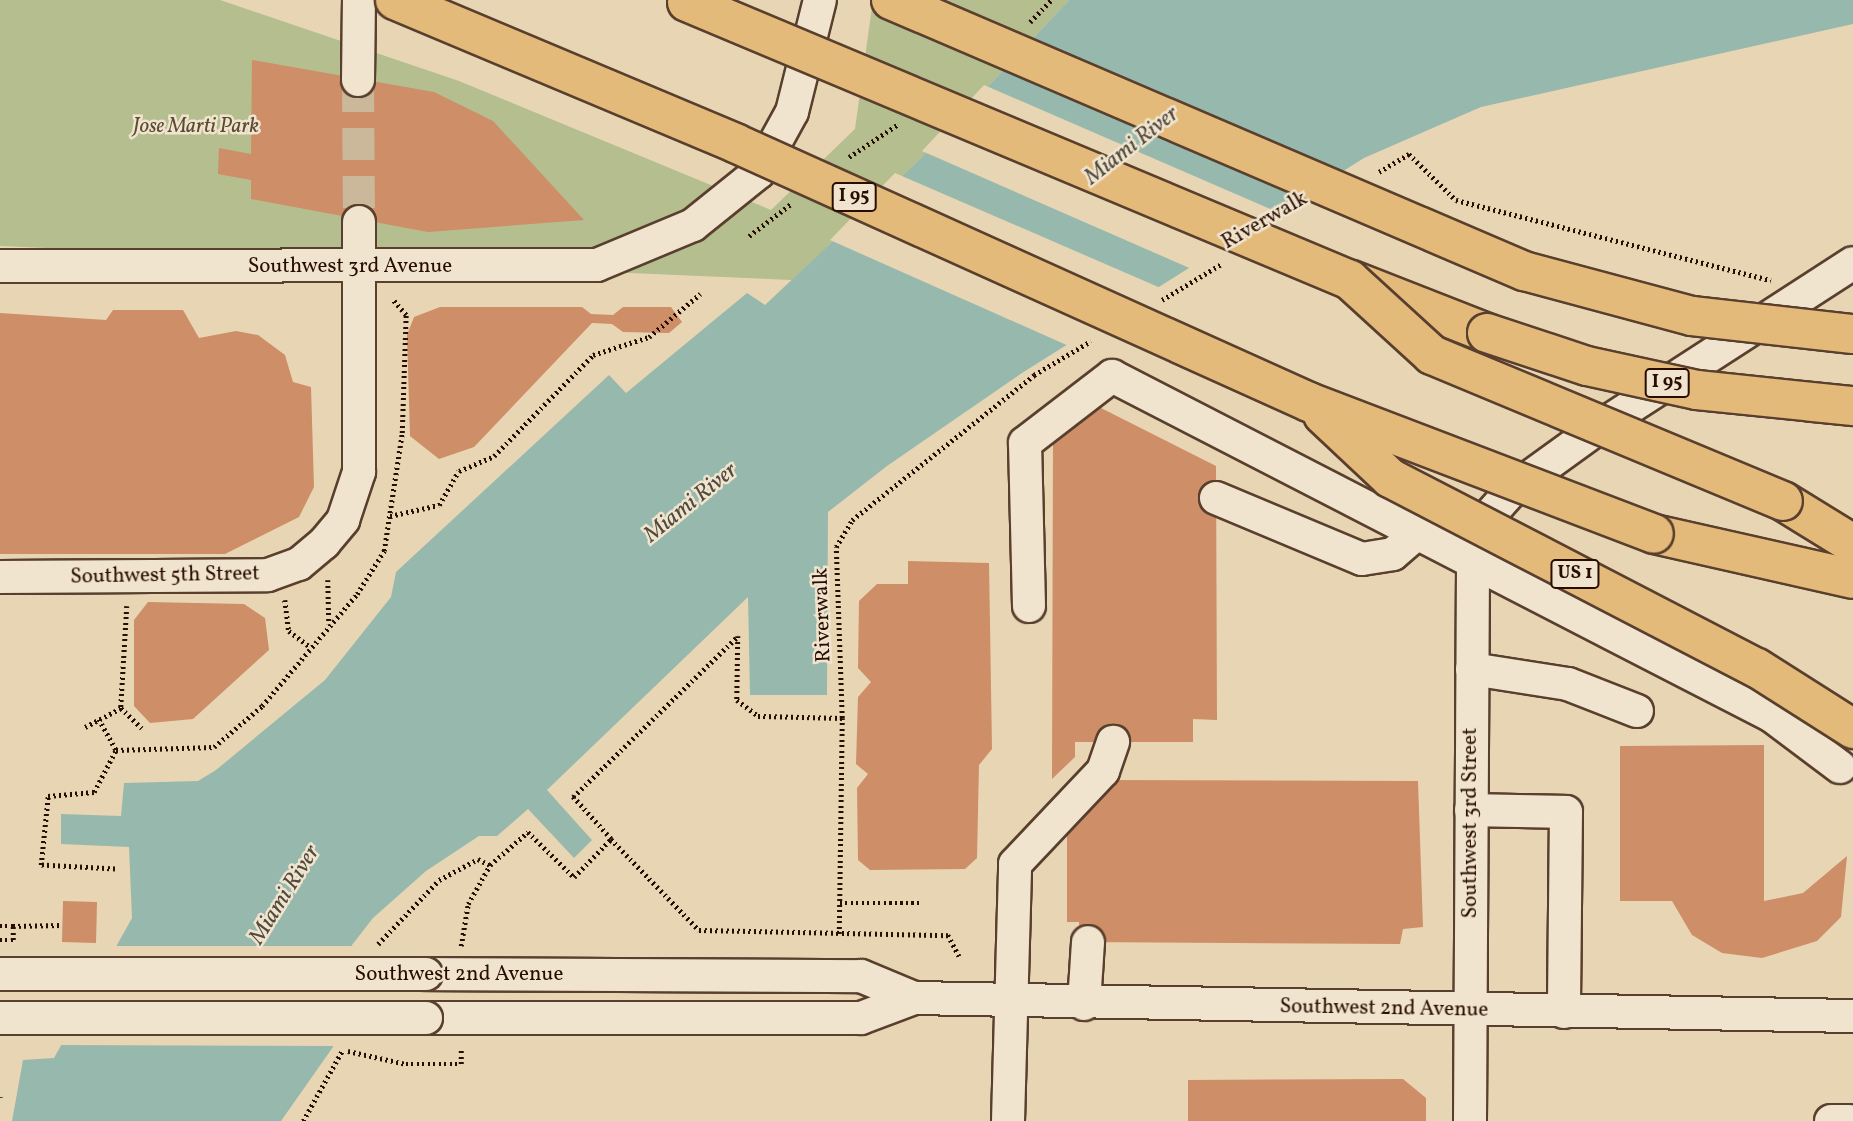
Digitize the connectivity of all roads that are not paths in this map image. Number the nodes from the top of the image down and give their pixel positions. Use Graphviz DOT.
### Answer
graph roads {
  1 [pos="359,0"];
  2 [pos="395,0"];
  3 [pos="682,0"];
  4 [pos="820,0"];
  5 [pos="891,0"];
  6 [pos="358,80"];
  7 [pos="359,222"];
  8 [pos="1853,263"];
  9 [pos="0,266"];
  10 [pos="358,268"];
  11 [pos="1350,280"];
  12 [pos="1853,334"];
  13 [pos="1309,402"];
  14 [pos="1853,406"];
  15 [pos="1216,498"];
  16 [pos="1404,525"];
  17 [pos="1853,544"];
  18 [pos="1473,560"];
  19 [pos="0,577"];
  20 [pos="1853,579"];
  21 [pos="1029,606"];
  22 [pos="1472,669"];
  23 [pos="1637,711"];
  24 [pos="1853,729"];
  25 [pos="1113,742"];
  26 [pos="1840,767"];
  27 [pos="1471,810"];
  28 [pos="1088,942"];
  29 [pos="0,974"];
  30 [pos="914,999"];
  31 [pos="1009,1002"];
  32 [pos="1084,1003"];
  33 [pos="1469,1011"];
  34 [pos="1564,1012"];
  35 [pos="1853,1016"];
  36 [pos="0,1017"];
  37 [pos="1008,1121"];
  38 [pos="1470,1121"];
  39 [pos="1830,1121"];
  40 [pos="1849,1121"];
  1 -- 6 [label="street"];
  2 -- 13 [label="highway, I 95, bridge"];
  3 -- 11 [label="highway, I 95, bridge"];
  4 -- 10 [label="street, Southwest 3rd Avenue"];
  5 -- 12 [label="highway, bridge"];
  7 -- 10 [label="street, Southwest 5th Street"];
  8 -- 18 [label="street, Southwest 3rd Street"];
  9 -- 10 [label="street, Southwest 3rd Avenue"];
  10 -- 19 [label="street, Southwest 5th Street"];
  11 -- 14 [label="highway, I 95, bridge"];
  11 -- 17 [label="highway, bridge"];
  13 -- 20 [label="highway, I 95, bridge"];
  13 -- 24 [label="highway, US 1, bridge"];
  15 -- 16 [label="street"];
  16 -- 18 [label="street"];
  16 -- 21 [label="street"];
  18 -- 22 [label="street, Southwest 3rd Street"];
  18 -- 26 [label="street"];
  22 -- 23 [label="street"];
  22 -- 27 [label="street, Southwest 3rd Street"];
  25 -- 31 [label="street"];
  27 -- 33 [label="street, Southwest 3rd Street"];
  27 -- 34 [label="street"];
  28 -- 32 [label="street"];
  29 -- 30 [label="street, Southwest 2nd Avenue, bridge"];
  30 -- 31 [label="street, Southwest 2nd Avenue"];
  30 -- 36 [label="street, Southwest 2nd Avenue, bridge"];
  31 -- 32 [label="street, Southwest 2nd Avenue"];
  31 -- 37 [label="street"];
  32 -- 33 [label="street, Southwest 2nd Avenue"];
  33 -- 34 [label="street, Southwest 2nd Avenue"];
  33 -- 38 [label="street, Southwest 3rd Street"];
  34 -- 35 [label="street, Southwest 2nd Avenue"];
  39 -- 40 [label="street"];
}
